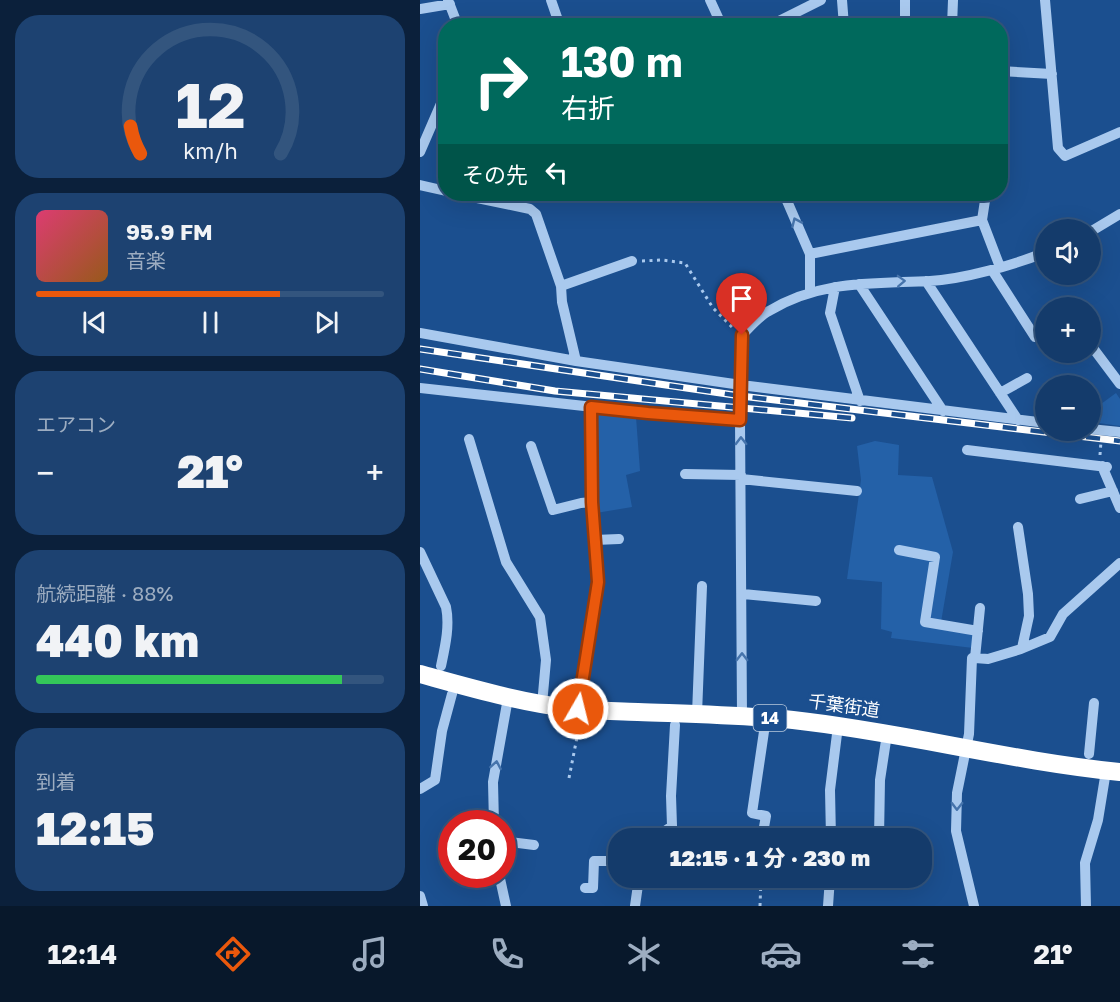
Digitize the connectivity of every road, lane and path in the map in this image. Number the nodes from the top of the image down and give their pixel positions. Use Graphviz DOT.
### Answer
graph roads {
  1 [pos="551,0"];
  2 [pos="710,0"];
  3 [pos="821,0"];
  4 [pos="843,0"];
  5 [pos="905,0"];
  6 [pos="953,0"];
  7 [pos="1046,0"];
  8 [pos="449,2"];
  9 [pos="420,9"];
  10 [pos="455,18"];
  11 [pos="557,18"];
  12 [pos="718,18"];
  13 [pos="785,18"];
  14 [pos="844,18"];
  15 [pos="905,18"];
  16 [pos="952,18"];
  17 [pos="1008,72"];
  18 [pos="1052,75"];
  19 [pos="438,110"];
  20 [pos="1120,132"];
  21 [pos="420,152"];
  22 [pos="420,185"];
  23 [pos="438,189"];
  24 [pos="492,201"];
  25 [pos="787,201"];
  26 [pos="985,201"];
  27 [pos="1120,214"];
  28 [pos="982,220"];
  29 [pos="1101,225"];
  30 [pos="810,254"];
  31 [pos="1035,256"];
  32 [pos="632,261"];
  33 [pos="996,268"];
  34 [pos="926,281"];
  35 [pos="859,284"];
  36 [pos="561,286"];
  37 [pos="835,287"];
  38 [pos="810,291"];
  39 [pos="420,333"];
  40 [pos="742,335"];
  41 [pos="1035,337"];
  42 [pos="1101,359"];
  43 [pos="576,361"];
  44 [pos="1027,378"];
  45 [pos="1120,384"];
  46 [pos="741,385"];
  47 [pos="420,388"];
  48 [pos="1000,393"];
  49 [pos="860,401"];
  50 [pos="591,407"];
  51 [pos="943,411"];
  52 [pos="740,420"];
  53 [pos="1018,420"];
  54 [pos="1035,422"];
  55 [pos="1101,430"];
  56 [pos="1120,432"];
  57 [pos="469,439"];
  58 [pos="1098,441"];
  59 [pos="531,446"];
  60 [pos="966,450"];
  61 [pos="1103,467"];
  62 [pos="686,474"];
  63 [pos="741,477"];
  64 [pos="857,491"];
  65 [pos="1113,491"];
  66 [pos="1080,499"];
  67 [pos="592,502"];
  68 [pos="1120,508"];
  69 [pos="1018,527"];
  70 [pos="619,539"];
  71 [pos="595,540"];
  72 [pos="899,550"];
  73 [pos="420,552"];
  74 [pos="1115,567"];
  75 [pos="702,586"];
  76 [pos="743,594"];
  77 [pos="816,601"];
  78 [pos="980,608"];
  79 [pos="978,631"];
  80 [pos="1022,648"];
  81 [pos="975,658"];
  82 [pos="441,666"];
  83 [pos="420,674"];
  84 [pos="452,694"];
  85 [pos="508,698"];
  86 [pos="1094,703"];
  87 [pos="542,705"];
  88 [pos="697,714"];
  89 [pos="579,715"];
  90 [pos="742,715"];
  91 [pos="766,718"];
  92 [pos="675,725"];
  93 [pos="838,726"];
  94 [pos="887,734"];
  95 [pos="967,748"];
  96 [pos="1089,754"];
  97 [pos="1113,771"];
  98 [pos="569,778"];
  99 [pos="420,789"];
  100 [pos="494,810"];
  101 [pos="669,828"];
  102 [pos="764,828"];
  103 [pos="831,828"];
  104 [pos="879,828"];
  105 [pos="516,842"];
  106 [pos="534,844"];
  107 [pos="608,861"];
  108 [pos="502,888"];
  109 [pos="585,888"];
  110 [pos="638,888"];
  111 [pos="761,888"];
  112 [pos="829,888"];
  113 [pos="420,896"];
  114 [pos="423,906"];
  115 [pos="506,906"];
  116 [pos="635,906"];
  117 [pos="760,906"];
  118 [pos="828,906"];
  119 [pos="974,906"];
  120 [pos="1086,906"];
  1 -- 11 [label="street"];
  2 -- 12 [label="street"];
  3 -- 13 [label="street"];
  4 -- 14 [label="street"];
  5 -- 15 [label="street"];
  6 -- 16 [label="street"];
  7 -- 18 [label="street"];
  8 -- 9 [label="street"];
  8 -- 10 [label="street"];
  17 -- 18 [label="street"];
  18 -- 20 [label="street"];
  19 -- 21 [label="street"];
  22 -- 23 [label="street"];
  24 -- 36 [label="street"];
  30 -- 25 [label="street, one-way"];
  26 -- 28 [label="street"];
  27 -- 29 [label="street"];
  28 -- 30 [label="street"];
  28 -- 33 [label="street"];
  30 -- 38 [label="street"];
  31 -- 33 [label="street"];
  32 -- 36 [label="street"];
  32 -- 40 [label="path"];
  33 -- 34 [label="street"];
  33 -- 41 [label="street"];
  35 -- 34 [label="street, one-way"];
  34 -- 48 [label="street"];
  35 -- 37 [label="street"];
  35 -- 51 [label="street"];
  36 -- 43 [label="street"];
  37 -- 38 [label="street"];
  37 -- 49 [label="street"];
  38 -- 40 [label="street"];
  39 -- 43 [label="street"];
  40 -- 46 [label="street"];
  42 -- 45 [label="street"];
  43 -- 46 [label="street"];
  44 -- 48 [label="street"];
  46 -- 49 [label="street"];
  46 -- 52 [label="street"];
  47 -- 50 [label="street"];
  48 -- 53 [label="street"];
  49 -- 51 [label="street"];
  50 -- 52 [label="street"];
  50 -- 67 [label="street"];
  51 -- 53 [label="street"];
  63 -- 52 [label="street, one-way"];
  53 -- 54 [label="street"];
  55 -- 56 [label="street"];
  57 -- 87 [label="street"];
  58 -- 61 [label="path"];
  59 -- 67 [label="street"];
  60 -- 61 [label="street"];
  61 -- 65 [label="street"];
  62 -- 63 [label="street"];
  63 -- 64 [label="street"];
  63 -- 76 [label="street"];
  65 -- 66 [label="street"];
  65 -- 68 [label="street"];
  67 -- 71 [label="street"];
  69 -- 80 [label="street"];
  70 -- 71 [label="street"];
  71 -- 89 [label="street"];
  72 -- 79 [label="street"];
  73 -- 82 [label="street"];
  74 -- 80 [label="street"];
  75 -- 88 [label="street"];
  76 -- 77 [label="street"];
  90 -- 76 [label="street, one-way"];
  78 -- 79 [label="street"];
  79 -- 81 [label="street"];
  80 -- 81 [label="street"];
  81 -- 95 [label="street"];
  83 -- 85 [label="highway, 千葉街道 / 14"];
  84 -- 99 [label="street"];
  85 -- 87 [label="highway, 千葉街道 / 14"];
  100 -- 85 [label="street, one-way"];
  86 -- 96 [label="street"];
  87 -- 89 [label="highway, 千葉街道 / 14"];
  88 -- 89 [label="highway, 千葉街道 / 14"];
  88 -- 90 [label="highway, 千葉街道 / 14"];
  89 -- 98 [label="path"];
  90 -- 91 [label="highway, 千葉街道 / 14"];
  91 -- 93 [label="highway, 千葉街道 / 14"];
  91 -- 102 [label="street"];
  92 -- 101 [label="street"];
  93 -- 94 [label="highway, 千葉街道 / 14"];
  93 -- 103 [label="street"];
  94 -- 95 [label="highway, 千葉街道 / 14"];
  94 -- 104 [label="street"];
  95 -- 97 [label="highway, 千葉街道 / 14"];
  95 -- 119 [label="street, one-way"];
  97 -- 120 [label="street"];
  105 -- 106 [label="street"];
  107 -- 109 [label="street"];
  108 -- 115 [label="street"];
  110 -- 116 [label="street"];
  111 -- 117 [label="path"];
  112 -- 118 [label="street"];
  113 -- 114 [label="street"];
}
